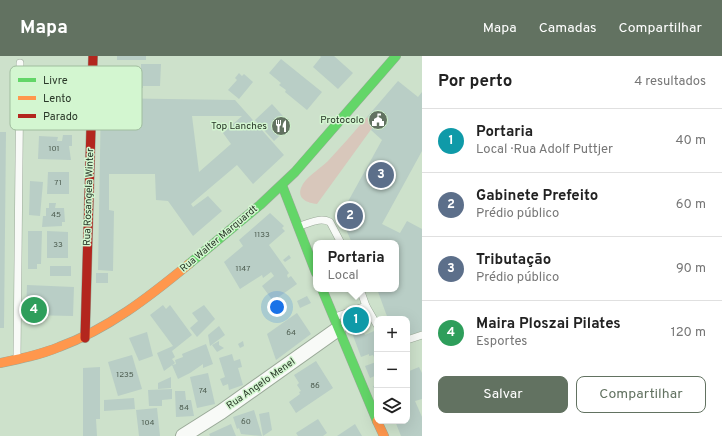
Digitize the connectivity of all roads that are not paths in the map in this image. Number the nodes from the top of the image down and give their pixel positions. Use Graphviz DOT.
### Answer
graph roads {
  1 [pos="92,56"];
  2 [pos="396,56"];
  3 [pos="20,63"];
  4 [pos="20,66"];
  5 [pos="92,66"];
  6 [pos="19,130"];
  7 [pos="90,130"];
  8 [pos="282,185"];
  9 [pos="298,227"];
  10 [pos="339,240"];
  11 [pos="313,265"];
  12 [pos="323,292"];
  13 [pos="361,292"];
  14 [pos="366,306"];
  15 [pos="374,320"];
  16 [pos="335,323"];
  17 [pos="422,335"];
  18 [pos="85,338"];
  19 [pos="410,339"];
  20 [pos="17,361"];
  21 [pos="0,363"];
  22 [pos="374,414"];
  23 [pos="378,424"];
  24 [pos="183,436"];
  25 [pos="384,436"];
  1 -- 5 [label="street, Rua Rosangela Winter"];
  2 -- 8 [label="street, Rua Walter Marquardt"];
  3 -- 4 [label="lane"];
  6 -- 20 [label="lane"];
  7 -- 18 [label="street, Rua Rosangela Winter"];
  8 -- 9 [label="street"];
  8 -- 18 [label="street, Rua Walter Marquardt"];
  9 -- 10 [label="lane"];
  9 -- 11 [label="street"];
  12 -- 16 [label="street"];
  13 -- 14 [label="lane"];
  14 -- 15 [label="lane"];
  14 -- 16 [label="lane"];
  16 -- 22 [label="street"];
  16 -- 24 [label="street, Rua Angelo Menel"];
  17 -- 19 [label="lane"];
  18 -- 20 [label="street, Rua Walter Marquardt"];
  20 -- 21 [label="street, Rua Walter Marquardt"];
  23 -- 25 [label="street"];
}
